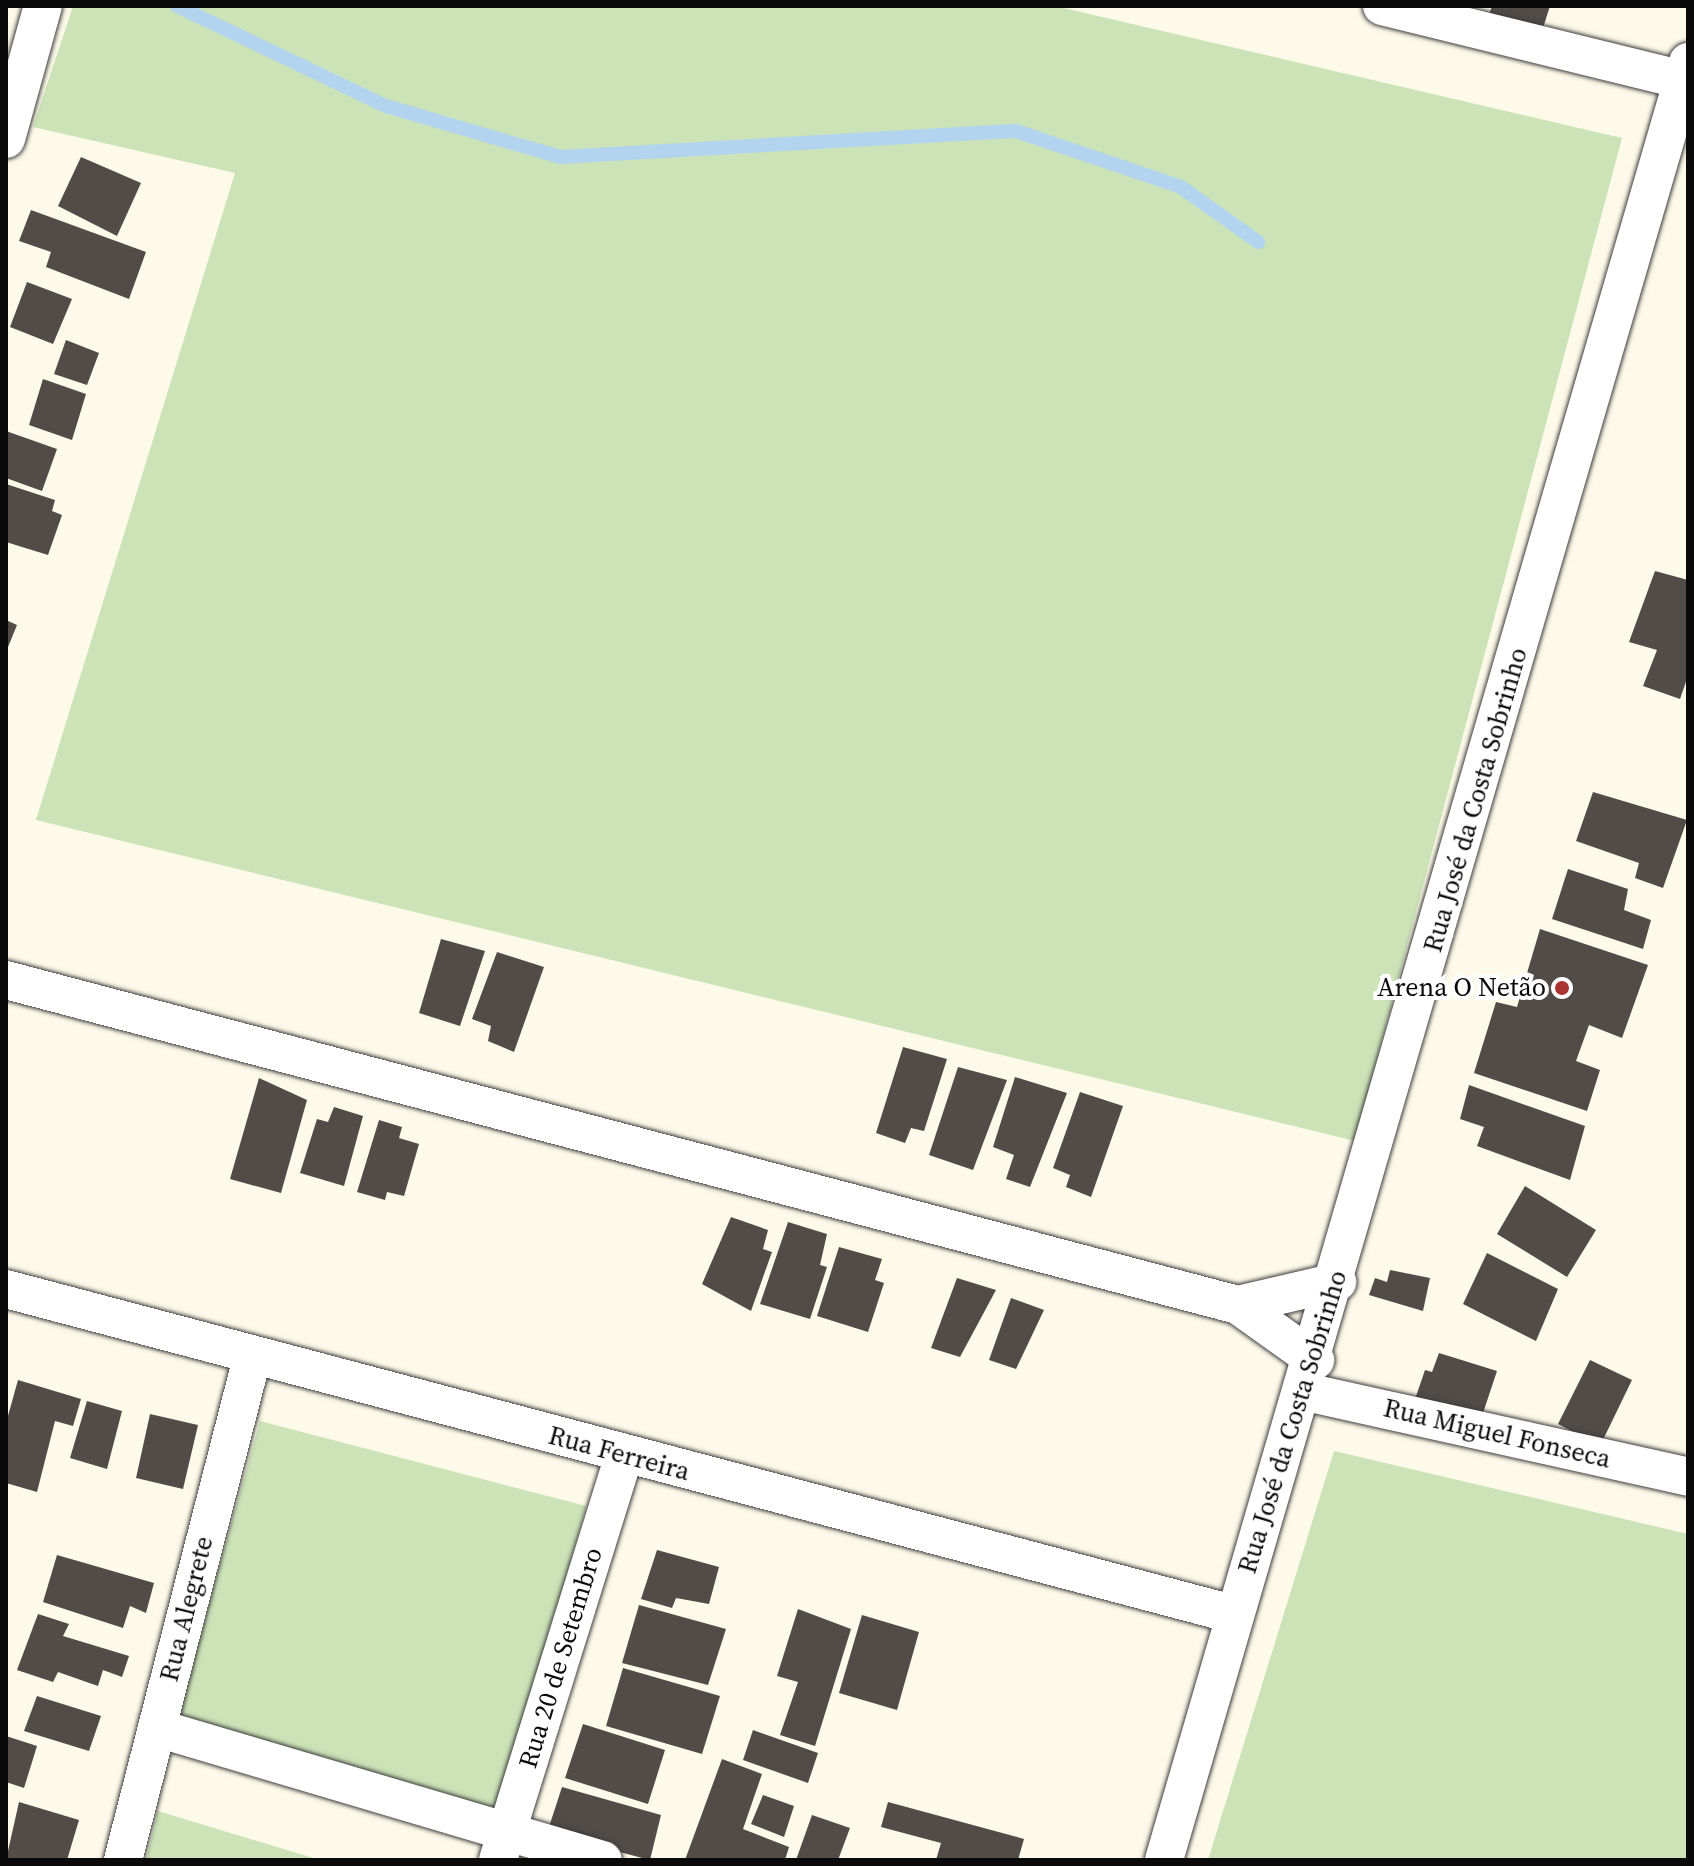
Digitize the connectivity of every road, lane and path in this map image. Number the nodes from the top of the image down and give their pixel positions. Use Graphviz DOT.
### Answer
graph roads {
  1 [pos="43,6"];
  2 [pos="1382,6"];
  3 [pos="1685,71"];
  4 [pos="6,139"];
  5 [pos="6,980"];
  6 [pos="1337,1282"];
  7 [pos="6,1289"];
  8 [pos="1238,1305"];
  9 [pos="252,1358"];
  10 [pos="1310,1376"];
  11 [pos="624,1456"];
  12 [pos="1688,1477"];
  13 [pos="1233,1614"];
  14 [pos="157,1728"];
  15 [pos="503,1846"];
  16 [pos="123,1860"];
  17 [pos="603,1860"];
  18 [pos="1164,1860"];
  1 -- 4 [label="street"];
  2 -- 3 [label="street"];
  3 -- 6 [label="street, Rua José da Costa Sobrinho"];
  5 -- 8 [label="street"];
  6 -- 8 [label="street"];
  6 -- 10 [label="street, Rua José da Costa Sobrinho"];
  7 -- 9 [label="street, Rua Ferreira"];
  8 -- 10 [label="street"];
  9 -- 11 [label="street, Rua Ferreira"];
  9 -- 14 [label="street, Rua Alegrete"];
  10 -- 12 [label="street, Rua Miguel Fonseca"];
  10 -- 13 [label="street, Rua José da Costa Sobrinho"];
  11 -- 13 [label="street, Rua Ferreira"];
  11 -- 15 [label="street, Rua 20 de Setembro"];
  13 -- 18 [label="street, Rua José da Costa Sobrinho"];
  14 -- 15 [label="street"];
  14 -- 16 [label="street, Rua Alegrete"];
  15 -- 17 [label="street"];
}
